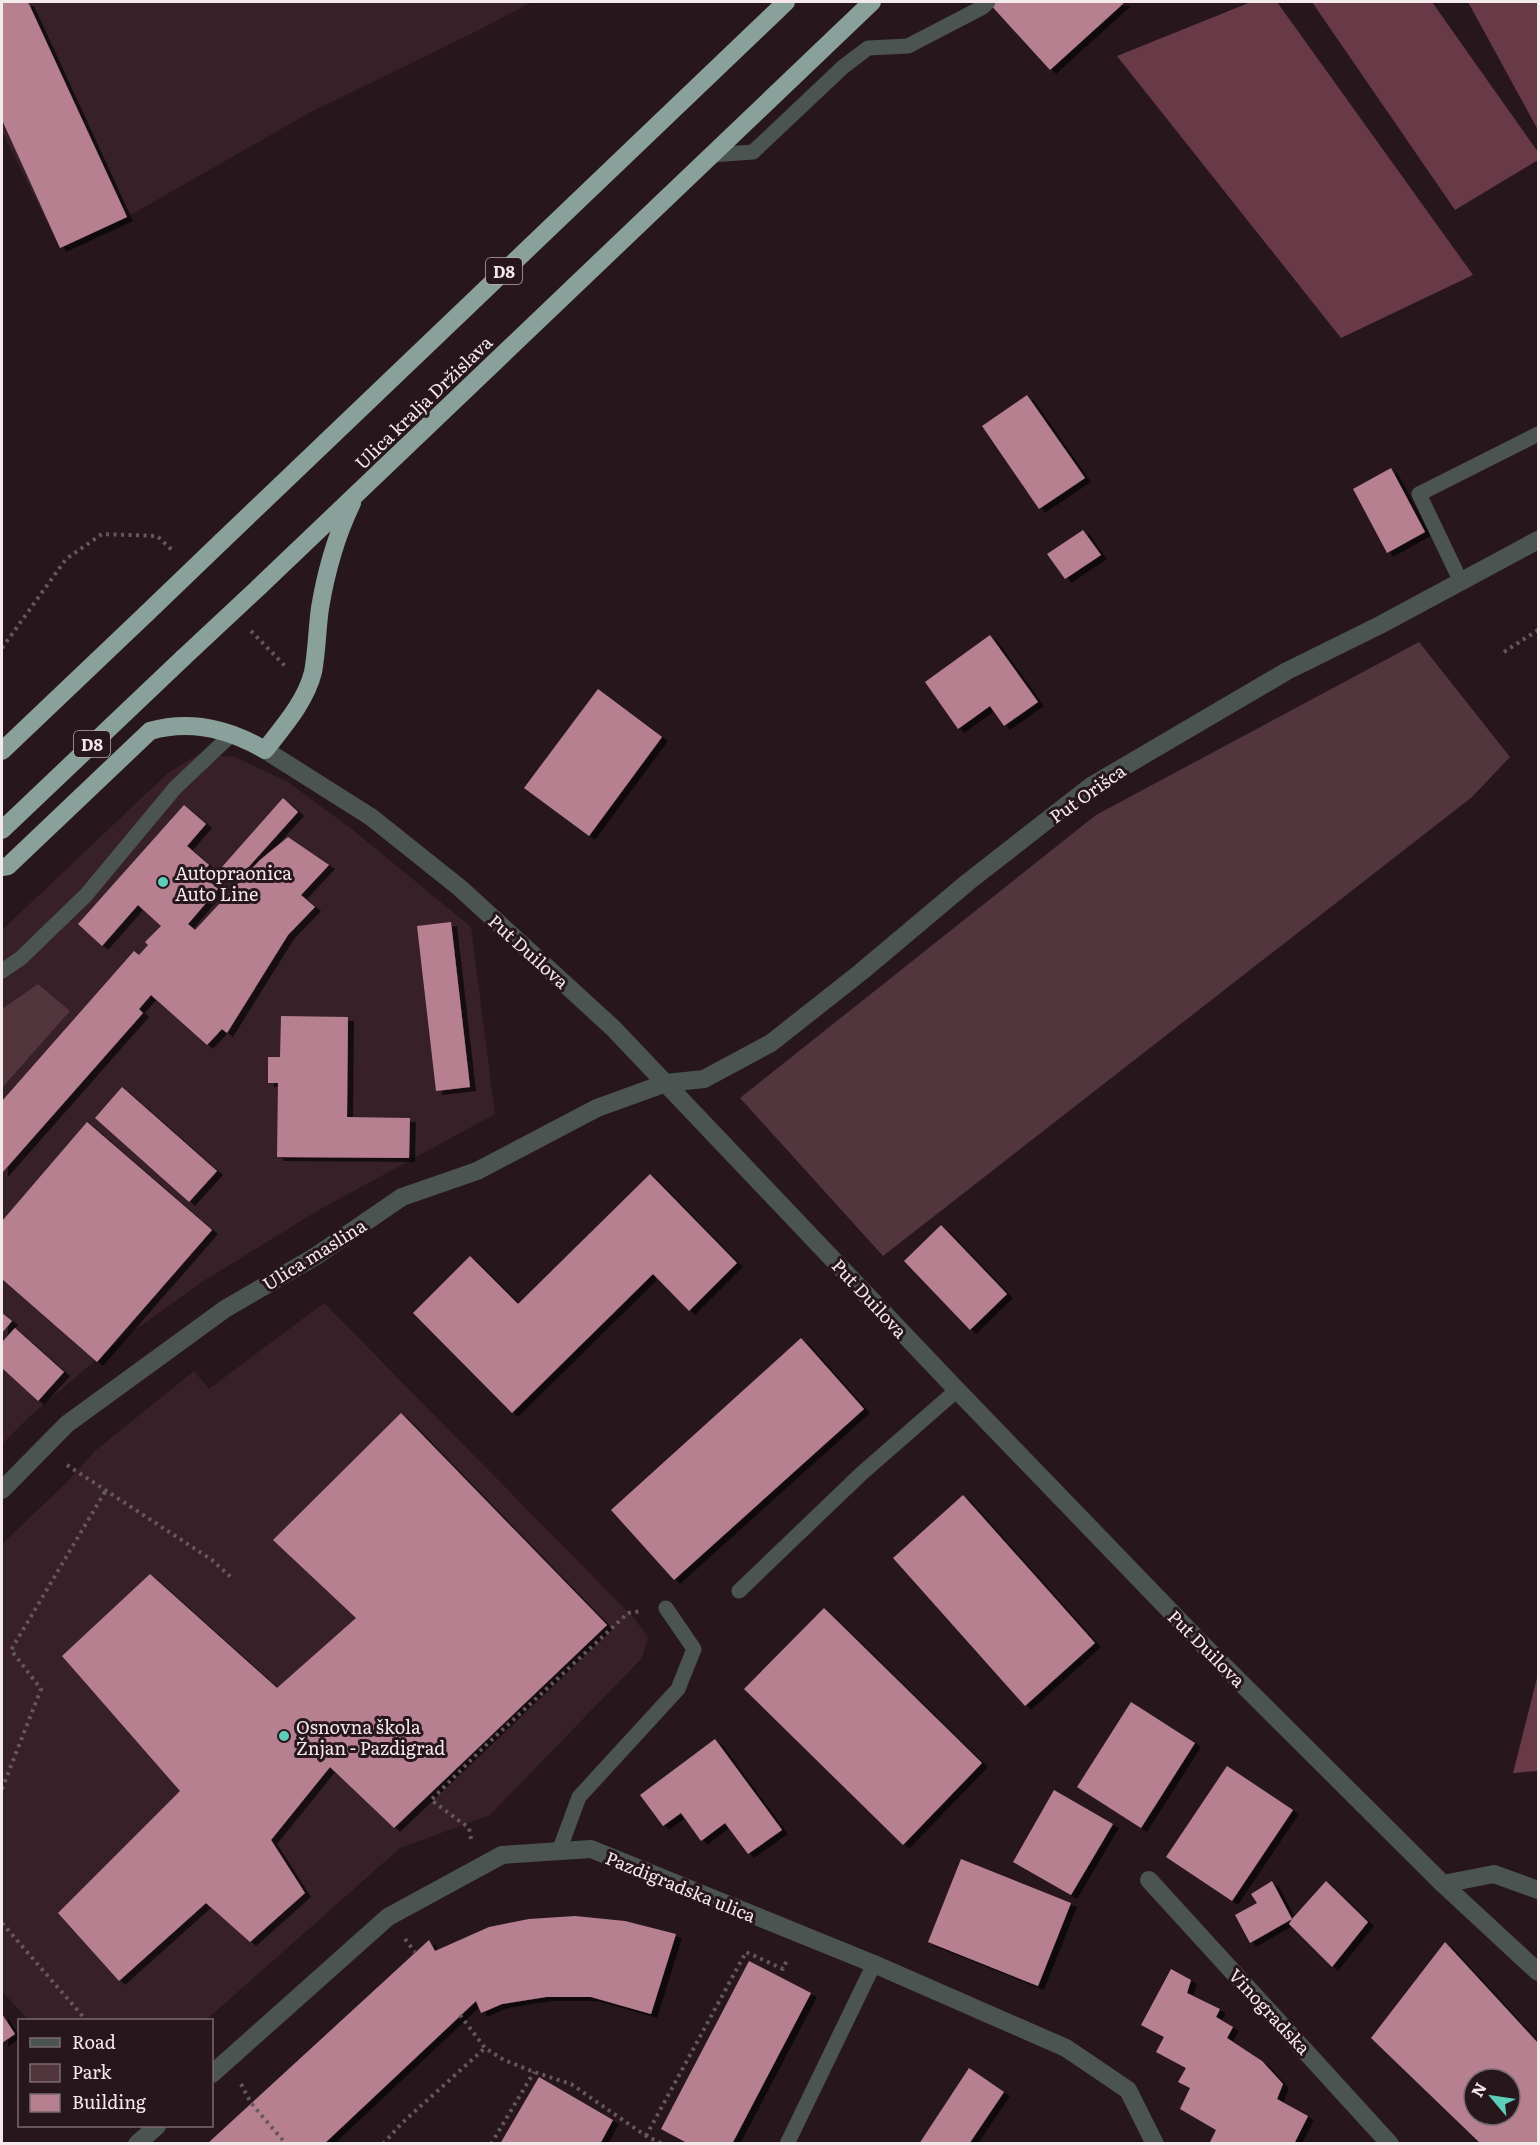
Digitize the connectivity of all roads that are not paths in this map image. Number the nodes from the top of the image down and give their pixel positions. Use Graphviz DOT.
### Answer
graph roads {
  1 [pos="786,2"];
  2 [pos="872,2"];
  3 [pos="988,2"];
  4 [pos="711,155"];
  5 [pos="1539,434"];
  6 [pos="357,494"];
  7 [pos="1539,540"];
  8 [pos="1461,582"];
  9 [pos="233,733"];
  10 [pos="265,750"];
  11 [pos="2,751"];
  12 [pos="2,830"];
  13 [pos="2,867"];
  14 [pos="2,971"];
  15 [pos="666,1083"];
  16 [pos="957,1390"];
  17 [pos="2,1490"];
  18 [pos="739,1591"];
  19 [pos="666,1608"];
  20 [pos="559,1851"];
  21 [pos="1149,1880"];
  22 [pos="1443,1884"];
  23 [pos="1539,1890"];
  24 [pos="874,1964"];
  25 [pos="1539,1972"];
  26 [pos="213,2073"];
  27 [pos="156,2127"];
  28 [pos="137,2144"];
  29 [pos="787,2144"];
  30 [pos="1155,2144"];
  31 [pos="1390,2144"];
  1 -- 11 [label="highway, D8, bridge"];
  2 -- 4 [label="highway, Ulica kralja Držislava / D8"];
  3 -- 4 [label="lane"];
  4 -- 6 [label="highway, Ulica kralja Držislava / D8"];
  5 -- 8 [label="lane"];
  6 -- 10 [label="highway"];
  6 -- 12 [label="highway, Ulica kralja Držislava / D8, bridge"];
  7 -- 8 [label="street, Put Orišca"];
  8 -- 15 [label="street, Put Orišca"];
  9 -- 10 [label="highway"];
  9 -- 13 [label="highway"];
  9 -- 14 [label="lane"];
  10 -- 15 [label="street, Put Duilova"];
  15 -- 16 [label="street, Put Duilova"];
  15 -- 17 [label="street, Ulica maslina"];
  16 -- 18 [label="lane"];
  16 -- 22 [label="street, Put Duilova"];
  19 -- 20 [label="lane"];
  20 -- 24 [label="street, Pazdigradska ulica"];
  20 -- 26 [label="street, Pazdigradska ulica"];
  21 -- 31 [label="street, Vinogradska"];
  22 -- 23 [label="street"];
  22 -- 25 [label="street, Put Duilova"];
  24 -- 29 [label="lane"];
  24 -- 30 [label="street, Pazdigradska ulica"];
  27 -- 28 [label="street"];
}
